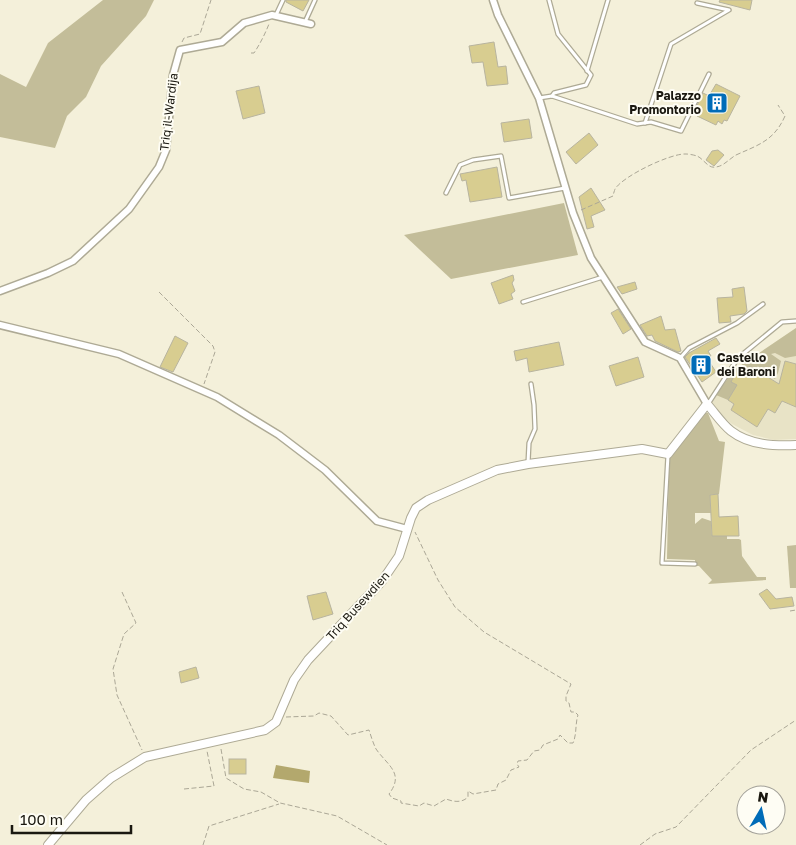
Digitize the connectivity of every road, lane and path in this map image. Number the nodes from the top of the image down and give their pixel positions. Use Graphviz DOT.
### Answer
graph roads {
  1 [pos="211,0"];
  2 [pos="283,0"];
  3 [pos="315,0"];
  4 [pos="493,0"];
  5 [pos="549,0"];
  6 [pos="608,0"];
  7 [pos="697,3"];
  8 [pos="274,15"];
  9 [pos="308,23"];
  10 [pos="180,50"];
  11 [pos="251,54"];
  12 [pos="587,71"];
  13 [pos="709,74"];
  14 [pos="552,96"];
  15 [pos="538,98"];
  16 [pos="778,105"];
  17 [pos="645,123"];
  18 [pos="565,188"];
  19 [pos="446,193"];
  20 [pos="573,213"];
  21 [pos="603,277"];
  22 [pos="0,291"];
  23 [pos="159,292"];
  24 [pos="522,302"];
  25 [pos="763,304"];
  26 [pos="796,321"];
  27 [pos="0,325"];
  28 [pos="680,358"];
  29 [pos="531,384"];
  30 [pos="202,390"];
  31 [pos="707,404"];
  32 [pos="796,445"];
  33 [pos="668,454"];
  34 [pos="528,464"];
  35 [pos="407,528"];
  36 [pos="695,564"];
  37 [pos="122,592"];
  38 [pos="796,610"];
  39 [pos="790,611"];
  40 [pos="278,717"];
  41 [pos="796,720"];
  42 [pos="220,741"];
  43 [pos="205,743"];
  44 [pos="145,758"];
  45 [pos="184,789"];
  46 [pos="280,803"];
  47 [pos="48,845"];
  48 [pos="203,845"];
  49 [pos="387,845"];
  50 [pos="640,845"];
  1 -- 10 [label="path"];
  2 -- 8 [label="lane"];
  3 -- 9 [label="lane"];
  4 -- 15 [label="street"];
  5 -- 12 [label="lane"];
  6 -- 12 [label="lane"];
  7 -- 17 [label="lane"];
  8 -- 9 [label="street"];
  8 -- 10 [label="street"];
  8 -- 11 [label="path"];
  10 -- 22 [label="street, Triq il-Wardija"];
  12 -- 14 [label="lane"];
  13 -- 17 [label="lane"];
  14 -- 15 [label="lane"];
  14 -- 17 [label="lane"];
  15 -- 18 [label="street"];
  16 -- 20 [label="path"];
  18 -- 19 [label="lane"];
  18 -- 20 [label="street"];
  20 -- 21 [label="street"];
  21 -- 24 [label="lane"];
  21 -- 28 [label="street"];
  23 -- 30 [label="path"];
  25 -- 28 [label="lane"];
  26 -- 31 [label="lane"];
  27 -- 30 [label="street"];
  28 -- 31 [label="street"];
  29 -- 34 [label="lane"];
  30 -- 35 [label="street"];
  31 -- 32 [label="street"];
  31 -- 33 [label="street"];
  33 -- 34 [label="street, Triq Busewdien"];
  33 -- 36 [label="lane"];
  34 -- 35 [label="street, Triq Busewdien"];
  35 -- 40 [label="street, Triq Busewdien"];
  35 -- 40 [label="path"];
  37 -- 44 [label="path"];
  38 -- 39 [label="path"];
  40 -- 42 [label="street, Triq Busewdien"];
  41 -- 50 [label="path"];
  42 -- 43 [label="street, Triq Busewdien"];
  42 -- 46 [label="path"];
  43 -- 44 [label="street, Triq Busewdien"];
  43 -- 45 [label="path"];
  44 -- 47 [label="street, Triq Busewdien"];
  46 -- 48 [label="path"];
  46 -- 49 [label="path"];
}
